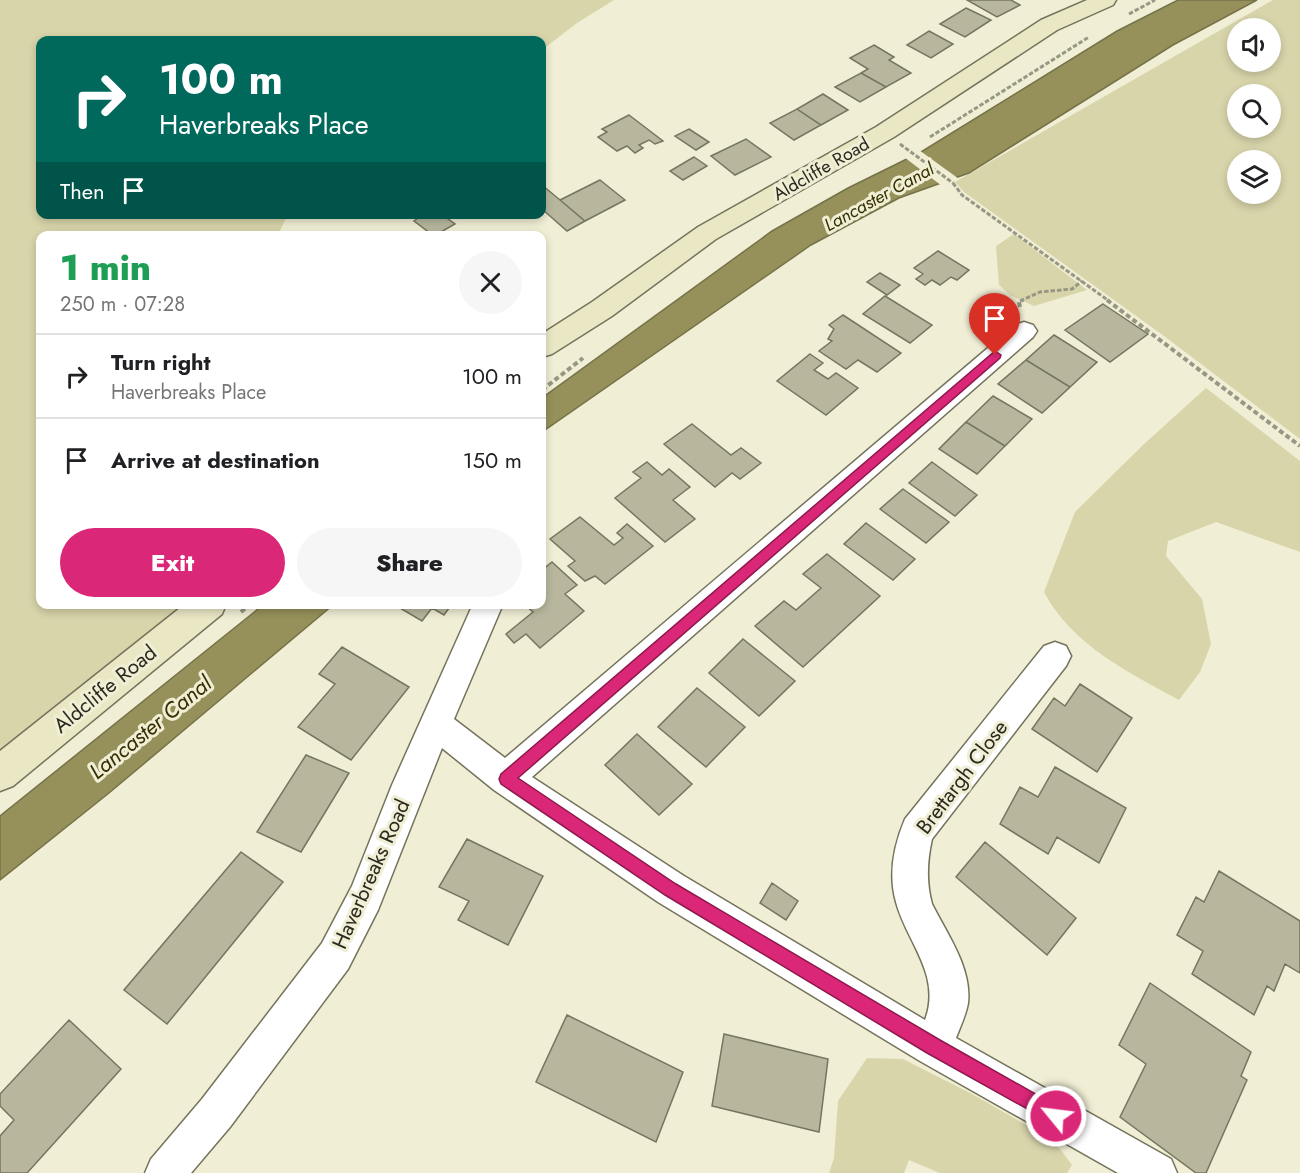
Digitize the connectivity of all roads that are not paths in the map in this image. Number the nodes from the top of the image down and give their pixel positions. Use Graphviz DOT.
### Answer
graph roads {
  1 [pos="1105,0"];
  2 [pos="1024,331"];
  3 [pos="546,344"];
  4 [pos="204,609"];
  5 [pos="486,609"];
  6 [pos="1055,656"];
  7 [pos="436,724"];
  8 [pos="0,774"];
  9 [pos="506,779"];
  10 [pos="934,1047"];
  11 [pos="165,1173"];
  12 [pos="1157,1173"];
  1 -- 3 [label="street, Aldcliffe Road"];
  2 -- 9 [label="street"];
  4 -- 8 [label="street, Aldcliffe Road"];
  5 -- 7 [label="street, Haverbreaks Road"];
  6 -- 10 [label="street, Brettargh Close"];
  7 -- 9 [label="street"];
  7 -- 11 [label="street, Haverbreaks Road"];
  9 -- 10 [label="street"];
  10 -- 12 [label="street"];
}
